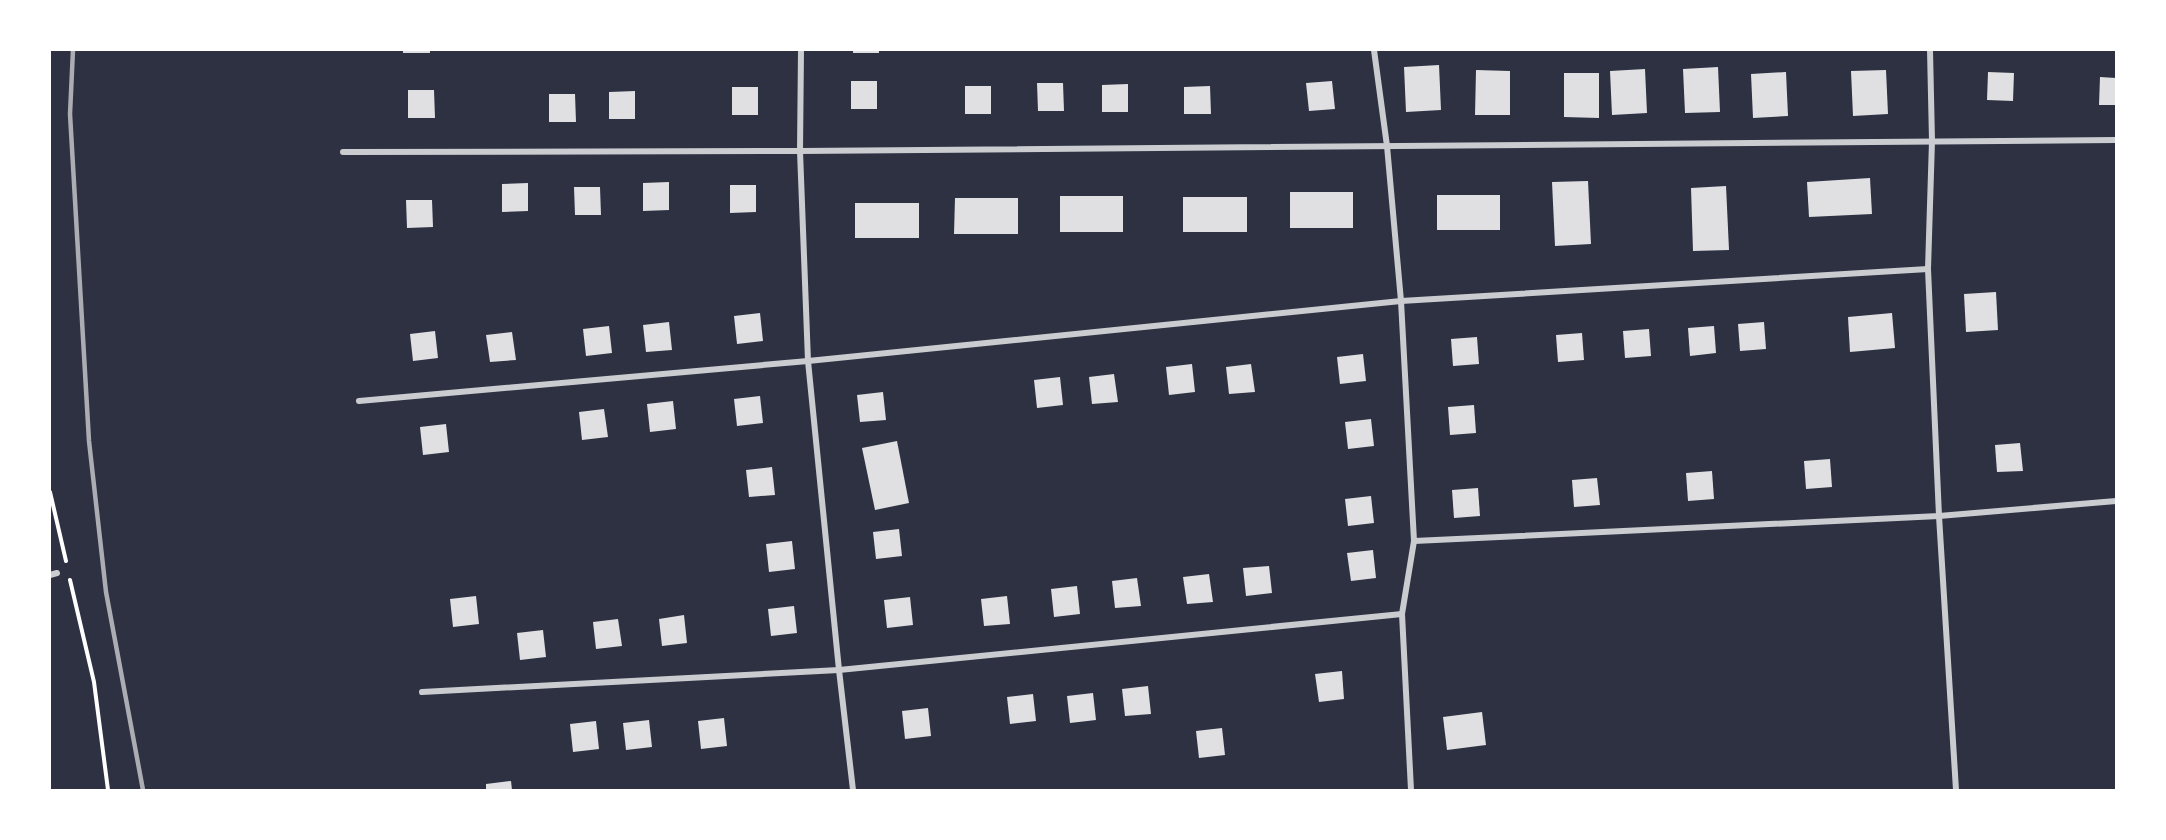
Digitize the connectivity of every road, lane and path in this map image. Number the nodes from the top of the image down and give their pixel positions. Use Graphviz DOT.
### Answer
graph roads {
  1 [pos="801,50"];
  2 [pos="1374,50"];
  3 [pos="1930,50"];
  4 [pos="2116,140"];
  5 [pos="1932,141"];
  6 [pos="1387,146"];
  7 [pos="800,151"];
  8 [pos="343,152"];
  9 [pos="1928,269"];
  10 [pos="1401,301"];
  11 [pos="808,362"];
  12 [pos="359,401"];
  13 [pos="50,492"];
  14 [pos="2116,501"];
  15 [pos="1940,516"];
  16 [pos="1414,541"];
  17 [pos="57,573"];
  18 [pos="50,575"];
  19 [pos="1402,614"];
  20 [pos="839,670"];
  21 [pos="422,692"];
  22 [pos="108,790"];
  23 [pos="853,790"];
  24 [pos="1411,790"];
  25 [pos="1956,790"];
  1 -- 7 [label="street"];
  2 -- 6 [label="street"];
  3 -- 5 [label="street"];
  4 -- 5 [label="street"];
  5 -- 6 [label="street"];
  5 -- 9 [label="street"];
  6 -- 7 [label="street"];
  6 -- 10 [label="street"];
  7 -- 8 [label="street"];
  7 -- 11 [label="street"];
  9 -- 10 [label="street"];
  9 -- 15 [label="street"];
  10 -- 11 [label="street"];
  10 -- 16 [label="street"];
  11 -- 12 [label="street"];
  11 -- 20 [label="street"];
  13 -- 22 [label="path"];
  14 -- 15 [label="street"];
  15 -- 16 [label="street"];
  15 -- 25 [label="street"];
  16 -- 19 [label="street"];
  17 -- 18 [label="street"];
  19 -- 20 [label="street"];
  19 -- 24 [label="street"];
  20 -- 21 [label="street"];
  20 -- 23 [label="street"];
}
